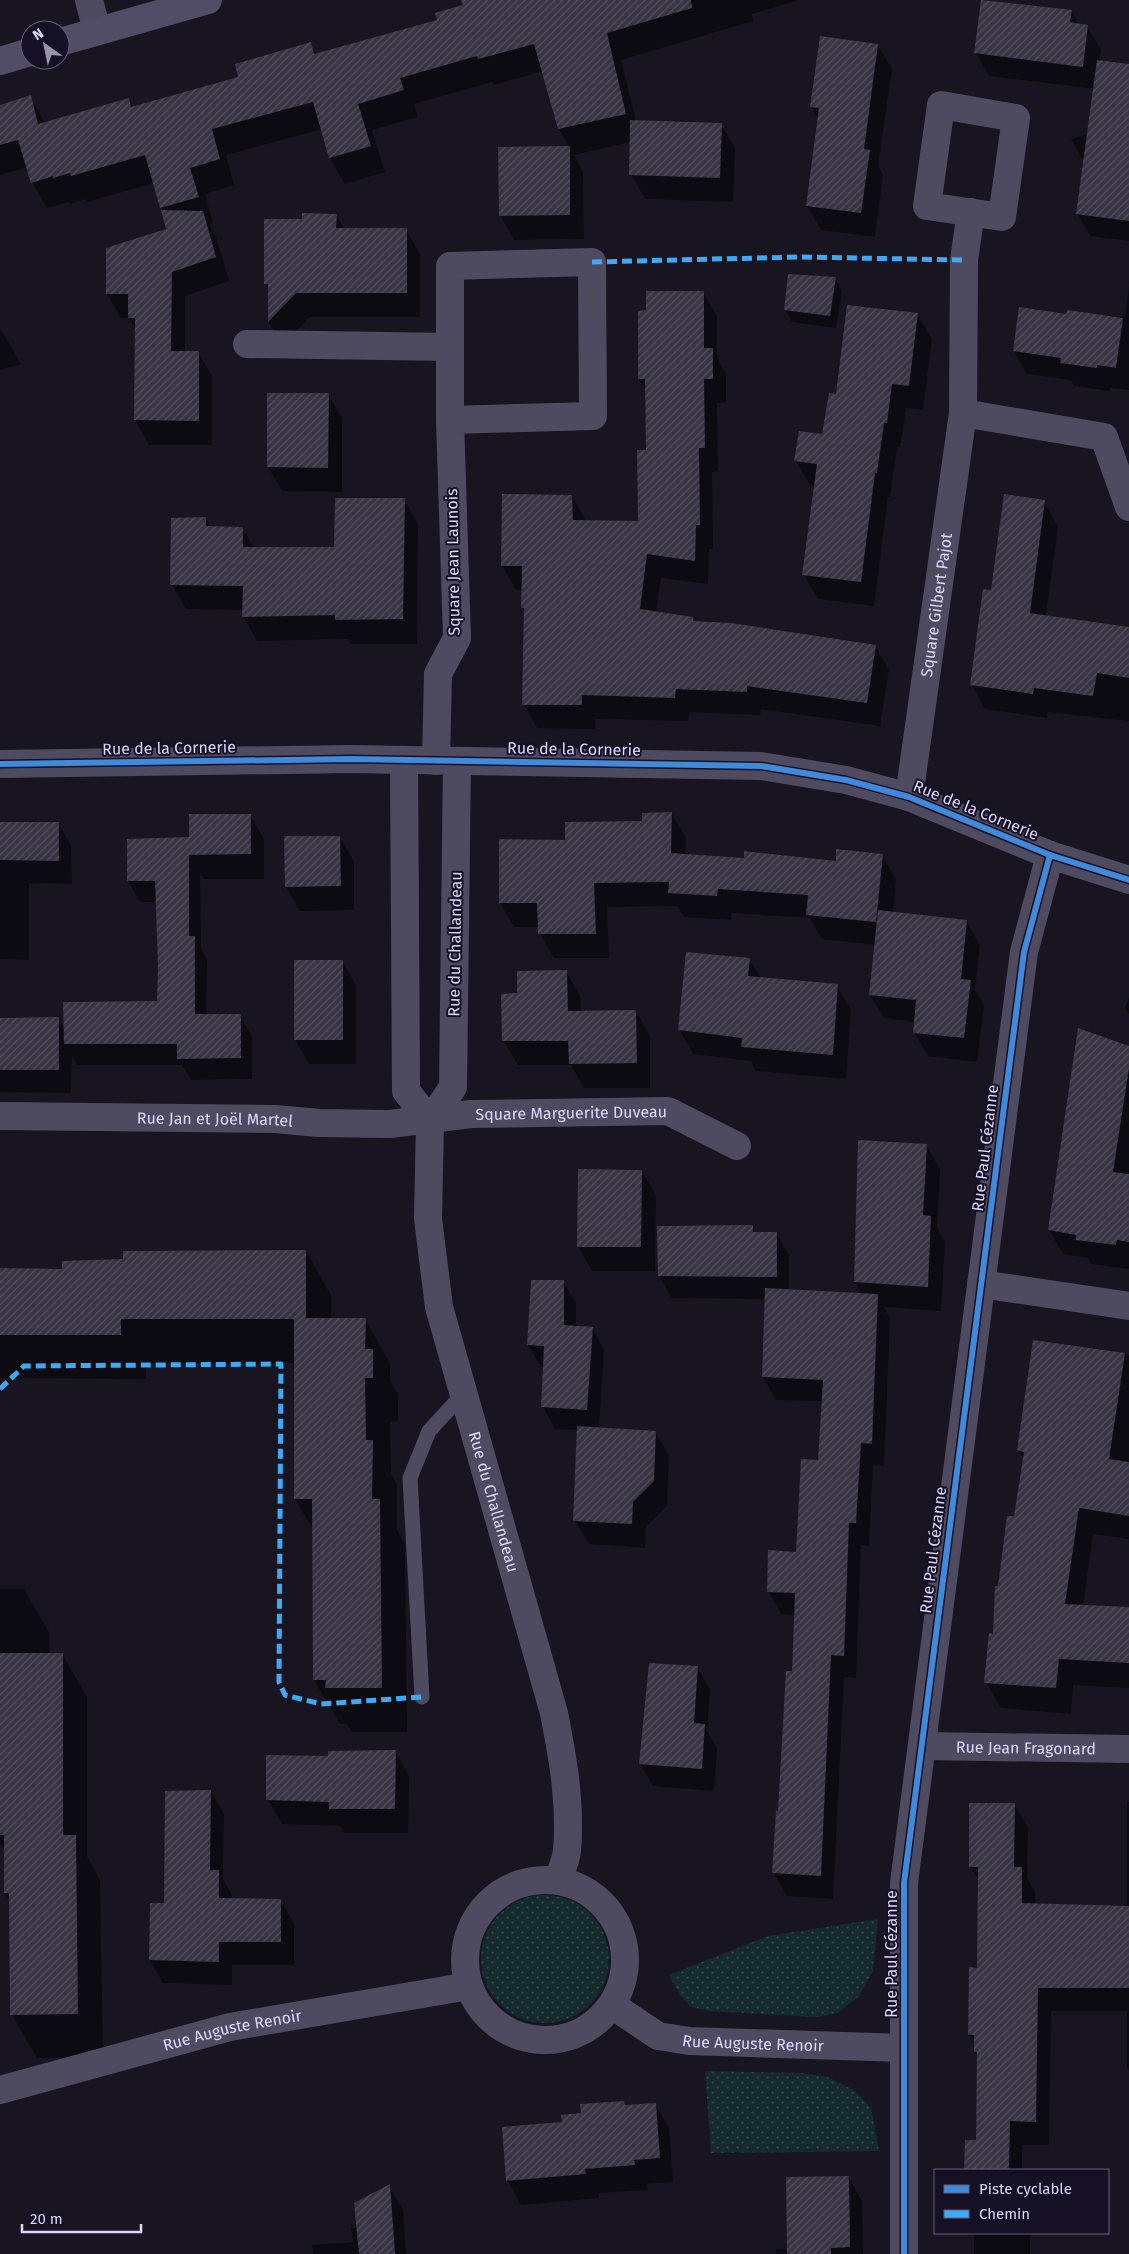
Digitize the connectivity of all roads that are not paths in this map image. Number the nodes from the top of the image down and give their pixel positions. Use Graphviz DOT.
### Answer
graph roads {
  1 [pos="89,0"];
  2 [pos="208,0"];
  3 [pos="97,31"];
  4 [pos="70,39"];
  5 [pos="20,55"];
  6 [pos="0,61"];
  7 [pos="971,212"];
  8 [pos="246,344"];
  9 [pos="450,347"];
  10 [pos="963,412"];
  11 [pos="450,420"];
  12 [pos="1129,507"];
  13 [pos="404,761"];
  14 [pos="447,761"];
  15 [pos="0,764"];
  16 [pos="908,796"];
  17 [pos="1050,855"];
  18 [pos="1129,880"];
  19 [pos="0,1116"];
  20 [pos="430,1121"];
  21 [pos="737,1146"];
  22 [pos="981,1284"];
  23 [pos="1129,1306"];
  24 [pos="463,1394"];
  25 [pos="422,1697"];
  26 [pos="922,1746"];
  27 [pos="1129,1750"];
  28 [pos="558,1880"];
  29 [pos="469,1986"];
  30 [pos="612,2005"];
  31 [pos="904,2048"];
  32 [pos="0,2090"];
  33 [pos="904,2254"];
  1 -- 3 [label="street"];
  2 -- 3 [label="main road"];
  3 -- 4 [label="main road"];
  5 -- 6 [label="main road"];
  7 -- 7 [label="street"];
  7 -- 10 [label="street, Square Gilbert Pajot"];
  8 -- 9 [label="street"];
  9 -- 11 [label="street, Square Jean Launois"];
  9 -- 11 [label="street, Square Jean Launois"];
  10 -- 12 [label="street"];
  10 -- 16 [label="street, Square Gilbert Pajot"];
  11 -- 14 [label="street, Square Jean Launois"];
  13 -- 14 [label="street, Rue de la Cornerie"];
  13 -- 15 [label="street, Rue de la Cornerie"];
  13 -- 20 [label="street"];
  14 -- 16 [label="street, Rue de la Cornerie"];
  14 -- 20 [label="street, Rue du Challandeau"];
  16 -- 17 [label="street, Rue de la Cornerie"];
  17 -- 18 [label="street, Rue de la Cornerie"];
  17 -- 22 [label="street, Rue Paul Cézanne"];
  19 -- 20 [label="street, Rue Jan et Joël Martel"];
  20 -- 21 [label="street, Square Marguerite Duveau"];
  20 -- 24 [label="street, Rue du Challandeau"];
  22 -- 23 [label="street"];
  22 -- 26 [label="street, Rue Paul Cézanne"];
  24 -- 25 [label="lane"];
  24 -- 28 [label="street, Rue du Challandeau"];
  26 -- 27 [label="street, Rue Jean Fragonard"];
  26 -- 31 [label="street, Rue Paul Cézanne"];
  28 -- 29 [label="street"];
  28 -- 30 [label="street"];
  29 -- 30 [label="street"];
  29 -- 32 [label="street, Rue Auguste Renoir"];
  30 -- 31 [label="street, Rue Auguste Renoir"];
  31 -- 33 [label="street, Rue Paul Cézanne"];
}
